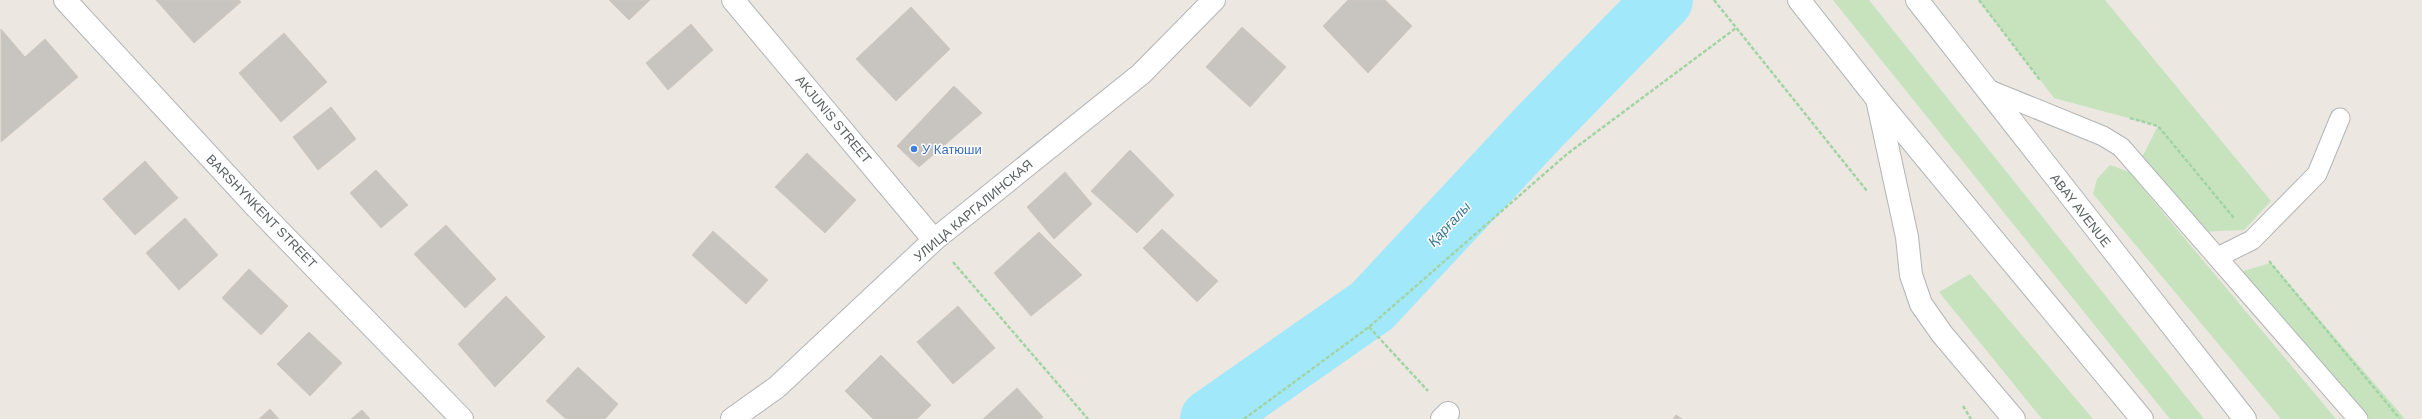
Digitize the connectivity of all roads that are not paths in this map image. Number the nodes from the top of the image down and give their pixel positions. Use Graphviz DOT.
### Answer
graph roads {
  1 [pos="65,0"];
  2 [pos="733,0"];
  3 [pos="1214,0"];
  4 [pos="1917,0"];
  5 [pos="1803,4"];
  6 [pos="1985,88"];
  7 [pos="1877,99"];
  8 [pos="2340,118"];
  9 [pos="934,240"];
  10 [pos="2218,257"];
  11 [pos="462,419"];
  12 [pos="732,419"];
  13 [pos="2014,419"];
  14 [pos="2142,419"];
  15 [pos="2245,419"];
  16 [pos="2358,419"];
  1 -- 11 [label="street, BARSHYNKENT STREET"];
  2 -- 9 [label="street, AKJUNIS STREET"];
  3 -- 9 [label="street, УЛИЦА КАРГАЛИНСКАЯ"];
  4 -- 6 [label="street, ABAY AVENUE"];
  5 -- 7 [label="street"];
  6 -- 10 [label="lane"];
  6 -- 15 [label="street, ABAY AVENUE"];
  7 -- 13 [label="street"];
  7 -- 14 [label="street"];
  8 -- 10 [label="lane"];
  9 -- 12 [label="street, УЛИЦА КАРГАЛИНСКАЯ"];
  10 -- 16 [label="lane"];
}
